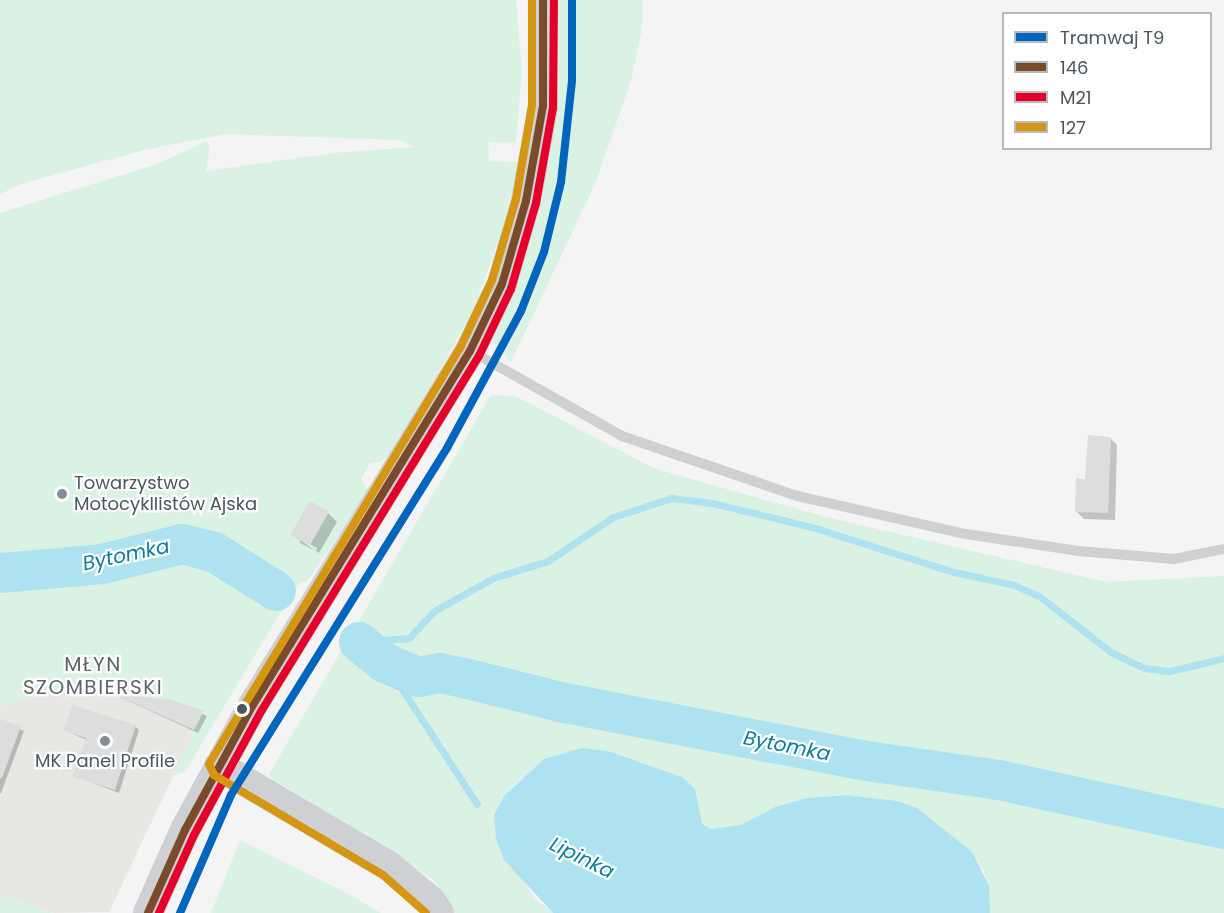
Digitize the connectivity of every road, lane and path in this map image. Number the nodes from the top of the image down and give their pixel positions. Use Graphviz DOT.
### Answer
graph roads {
  1 [pos="543,0"];
  2 [pos="471,351"];
  3 [pos="1224,549"];
  4 [pos="219,766"];
  5 [pos="148,913"];
  6 [pos="439,913"];
  1 -- 2 [label="main road"];
  2 -- 3 [label="lane"];
  2 -- 4 [label="main road"];
  4 -- 5 [label="main road"];
  4 -- 6 [label="main road"];
}
